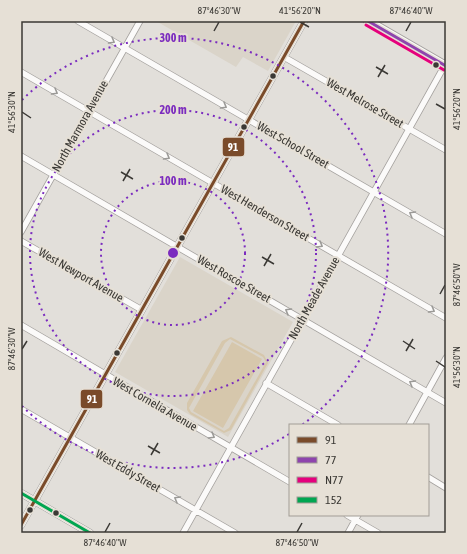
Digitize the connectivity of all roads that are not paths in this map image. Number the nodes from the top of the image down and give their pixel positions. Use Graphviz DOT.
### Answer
graph roads {
  1 [pos="78,21"];
  2 [pos="140,21"];
  3 [pos="304,21"];
  4 [pos="368,21"];
  5 [pos="125,48"];
  6 [pos="284,57"];
  7 [pos="446,65"];
  8 [pos="21,72"];
  9 [pos="89,111"];
  10 [pos="249,120"];
  11 [pos="409,129"];
  12 [pos="446,150"];
  13 [pos="21,156"];
  14 [pos="53,175"];
  15 [pos="213,183"];
  16 [pos="374,192"];
  17 [pos="21,232"];
  18 [pos="446,234"];
  19 [pos="21,240"];
  20 [pos="177,247"];
  21 [pos="338,256"];
  22 [pos="142,310"];
  23 [pos="446,318"];
  24 [pos="302,319"];
  25 [pos="21,325"];
  26 [pos="446,358"];
  27 [pos="106,375"];
  28 [pos="266,383"];
  29 [pos="427,392"];
  30 [pos="446,403"];
  31 [pos="21,408"];
  32 [pos="336,424"];
  33 [pos="409,424"];
  34 [pos="70,437"];
  35 [pos="231,447"];
  36 [pos="429,478"];
  37 [pos="289,481"];
  38 [pos="446,488"];
  39 [pos="21,493"];
  40 [pos="35,501"];
  41 [pos="195,510"];
  42 [pos="357,517"];
  43 [pos="21,525"];
  44 [pos="90,533"];
  45 [pos="182,533"];
  46 [pos="235,533"];
  47 [pos="348,533"];
  48 [pos="378,533"];
  1 -- 5 [label="street, West School Street, one-way"];
  2 -- 5 [label="street, North Marmora Avenue"];
  3 -- 6 [label="street"];
  4 -- 7 [label="main road"];
  5 -- 9 [label="street, North Marmora Avenue"];
  5 -- 10 [label="street, West School Street, one-way"];
  6 -- 10 [label="street"];
  6 -- 11 [label="street, West Melrose Street"];
  7 -- 11 [label="street, North Meade Avenue"];
  8 -- 9 [label="street, West Henderson Street, one-way"];
  9 -- 14 [label="street, North Marmora Avenue"];
  9 -- 15 [label="street, West Henderson Street, one-way"];
  10 -- 15 [label="street"];
  10 -- 16 [label="street, West School Street"];
  11 -- 12 [label="street, West Melrose Street"];
  11 -- 16 [label="street, North Meade Avenue"];
  13 -- 14 [label="street, West Roscoe Street"];
  14 -- 17 [label="street, North Marmora Avenue"];
  14 -- 20 [label="street, West Roscoe Street"];
  15 -- 20 [label="street"];
  15 -- 21 [label="street, West Henderson Street, one-way"];
  18 -- 16 [label="street, West School Street, one-way"];
  16 -- 21 [label="street, North Meade Avenue"];
  19 -- 22 [label="street, West Newport Avenue"];
  20 -- 22 [label="street"];
  24 -- 20 [label="street, West Roscoe Street, one-way"];
  21 -- 23 [label="street, West Henderson Street, one-way"];
  21 -- 24 [label="street, North Meade Avenue"];
  22 -- 27 [label="street"];
  24 -- 28 [label="street, North Meade Avenue"];
  29 -- 24 [label="street, West Roscoe Street, one-way"];
  25 -- 27 [label="street, West Cornelia Avenue"];
  26 -- 29 [label="street"];
  27 -- 34 [label="street"];
  27 -- 35 [label="street, West Cornelia Avenue, one-way"];
  28 -- 32 [label="street"];
  28 -- 35 [label="street, North Meade Avenue"];
  29 -- 30 [label="street, West Roscoe Street"];
  29 -- 33 [label="street"];
  31 -- 34 [label="street, West Eddy Street"];
  34 -- 40 [label="street"];
  41 -- 34 [label="street, West Eddy Street, one-way"];
  35 -- 37 [label="street, West Cornelia Avenue"];
  35 -- 41 [label="street, North Meade Avenue"];
  36 -- 38 [label="street"];
  39 -- 40 [label="street"];
  40 -- 43 [label="street"];
  40 -- 44 [label="street"];
  41 -- 45 [label="street, North Meade Avenue"];
  41 -- 46 [label="street, West Eddy Street"];
  42 -- 47 [label="street"];
  42 -- 48 [label="street"];
}
